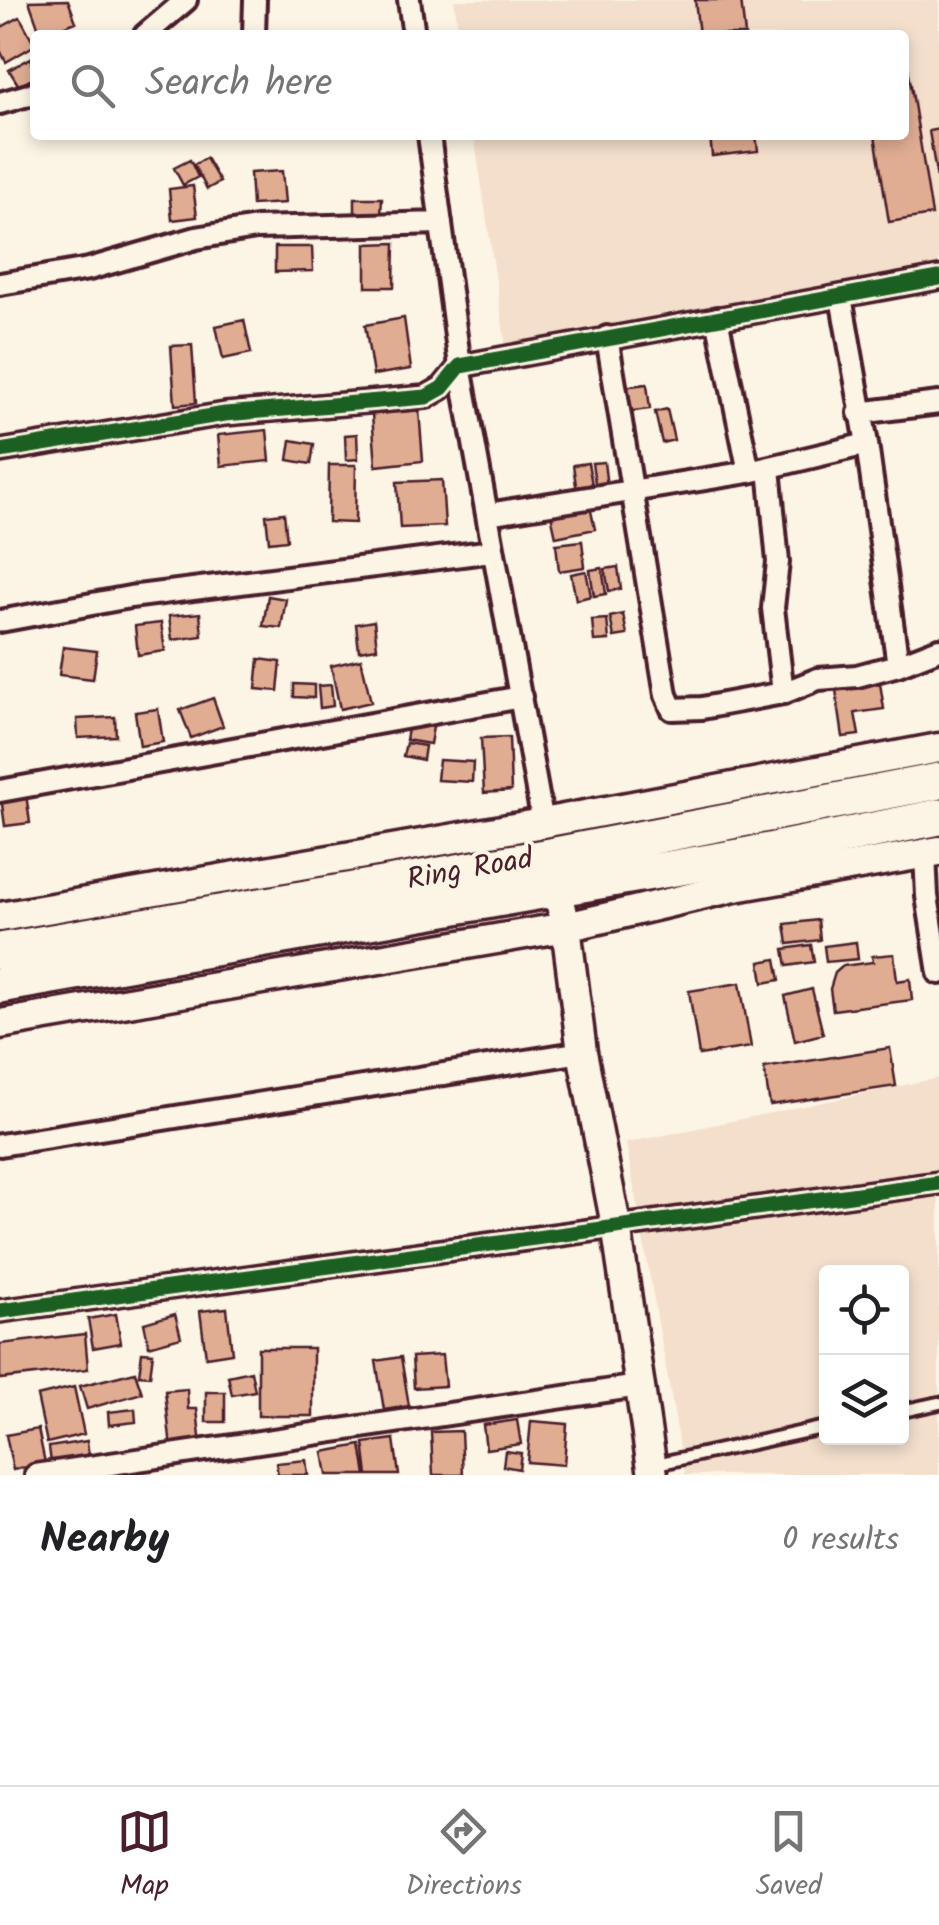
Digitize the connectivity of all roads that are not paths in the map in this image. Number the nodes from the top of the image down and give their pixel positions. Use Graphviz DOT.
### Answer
graph roads {
  1 [pos="186,0"];
  2 [pos="255,0"];
  3 [pos="409,0"];
  4 [pos="152,30"];
  5 [pos="254,30"];
  6 [pos="413,30"];
  7 [pos="30,94"];
  8 [pos="0,103"];
  9 [pos="429,140"];
  10 [pos="441,223"];
  11 [pos="939,278"];
  12 [pos="0,284"];
  13 [pos="841,297"];
  14 [pos="717,318"];
  15 [pos="608,336"];
  16 [pos="460,366"];
  17 [pos="939,403"];
  18 [pos="859,413"];
  19 [pos="867,444"];
  20 [pos="0,450"];
  21 [pos="759,470"];
  22 [pos="634,491"];
  23 [pos="488,514"];
  24 [pos="493,551"];
  25 [pos="0,621"];
  26 [pos="939,650"];
  27 [pos="898,665"];
  28 [pos="783,692"];
  29 [pos="521,697"];
  30 [pos="939,748"];
  31 [pos="939,781"];
  32 [pos="0,791"];
  33 [pos="939,818"];
  34 [pos="932,852"];
  35 [pos="550,856"];
  36 [pos="0,917"];
  37 [pos="566,926"];
  38 [pos="0,952"];
  39 [pos="939,973"];
  40 [pos="0,985"];
  41 [pos="0,1024"];
  42 [pos="582,1052"];
  43 [pos="0,1145"];
  44 [pos="939,1182"];
  45 [pos="616,1225"];
  46 [pos="0,1311"];
  47 [pos="639,1386"];
  48 [pos="939,1403"];
  49 [pos="909,1409"];
  50 [pos="819,1429"];
  51 [pos="652,1470"];
  52 [pos="36,1475"];
  1 -- 4 [label="street"];
  2 -- 5 [label="street"];
  3 -- 6 [label="street"];
  7 -- 8 [label="street"];
  9 -- 10 [label="street"];
  10 -- 12 [label="street"];
  10 -- 16 [label="street"];
  11 -- 13 [label="street"];
  13 -- 14 [label="street"];
  13 -- 18 [label="street"];
  14 -- 15 [label="street"];
  14 -- 21 [label="street"];
  15 -- 16 [label="street"];
  15 -- 22 [label="street"];
  16 -- 20 [label="street"];
  16 -- 23 [label="street"];
  17 -- 18 [label="street"];
  18 -- 19 [label="street"];
  19 -- 21 [label="street"];
  19 -- 27 [label="street"];
  21 -- 22 [label="street"];
  21 -- 28 [label="street"];
  22 -- 23 [label="street"];
  22 -- 28 [label="street"];
  23 -- 24 [label="street"];
  24 -- 25 [label="street"];
  24 -- 29 [label="street"];
  26 -- 27 [label="street"];
  27 -- 28 [label="street"];
  29 -- 32 [label="street"];
  29 -- 35 [label="street"];
  30 -- 35 [label="main road"];
  31 -- 35 [label="highway, Ring Road"];
  33 -- 35 [label="highway, Ring Road"];
  34 -- 37 [label="main road"];
  34 -- 39 [label="street"];
  35 -- 36 [label="main road"];
  35 -- 37 [label="main road"];
  35 -- 38 [label="highway, Ring Road"];
  35 -- 40 [label="highway, Ring Road"];
  37 -- 41 [label="main road"];
  37 -- 42 [label="main road"];
  42 -- 43 [label="street"];
  42 -- 45 [label="main road"];
  44 -- 45 [label="street"];
  45 -- 46 [label="street"];
  45 -- 47 [label="main road"];
  47 -- 51 [label="main road"];
  47 -- 52 [label="street"];
  48 -- 49 [label="lane"];
  50 -- 51 [label="lane"];
}
